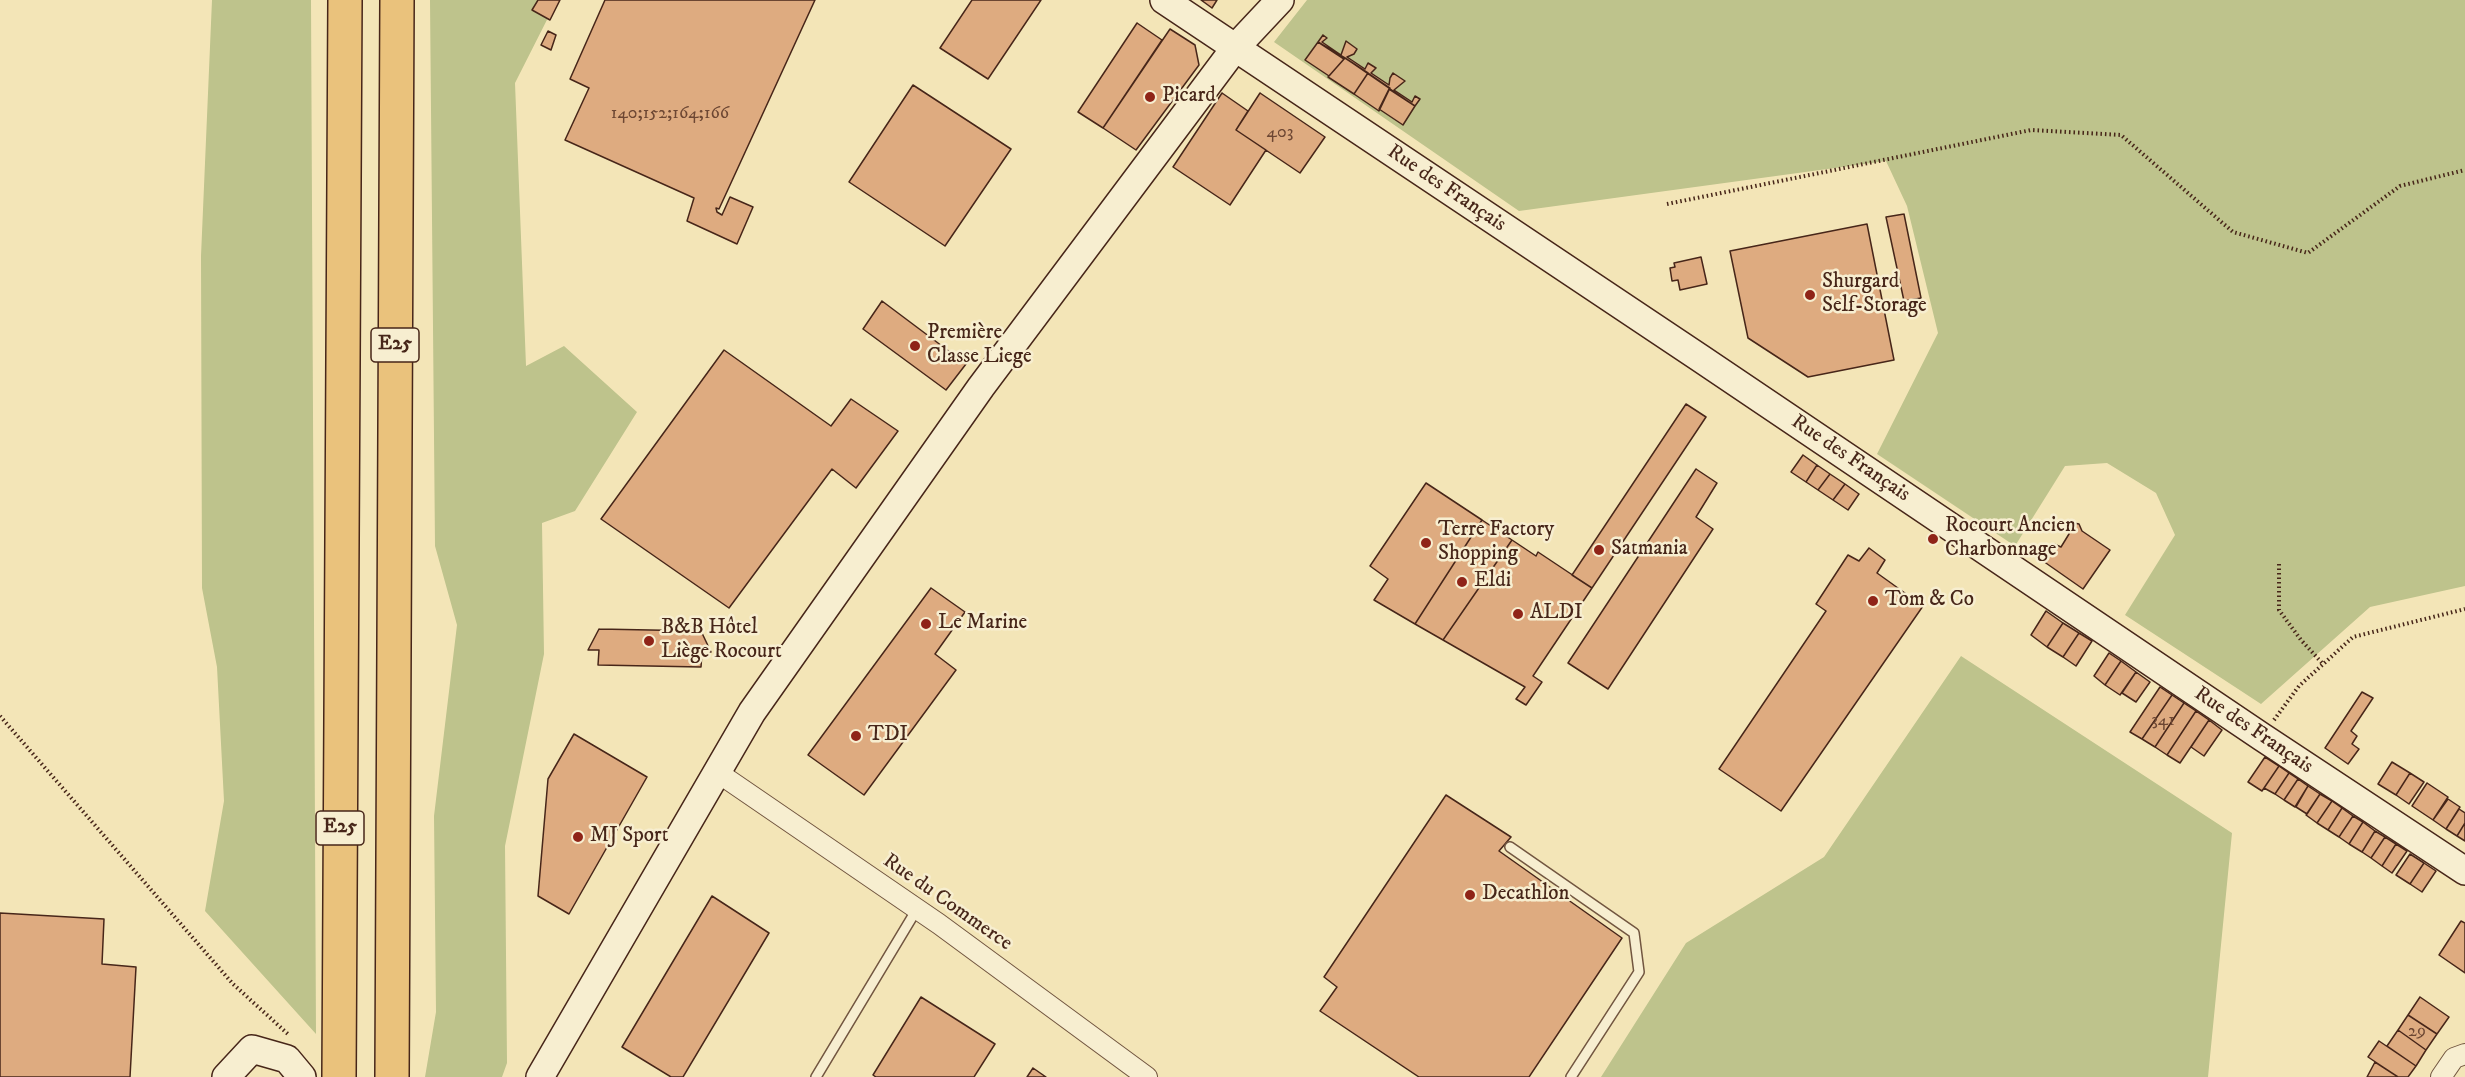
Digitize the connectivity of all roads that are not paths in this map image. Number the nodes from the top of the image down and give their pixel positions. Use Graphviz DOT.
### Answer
graph roads {
  1 [pos="345,0"];
  2 [pos="397,0"];
  3 [pos="1164,0"];
  4 [pos="1280,0"];
  5 [pos="1235,48"];
  6 [pos="717,772"];
  7 [pos="1510,847"];
  8 [pos="2465,871"];
  9 [pos="917,909"];
  10 [pos="2465,1054"];
  11 [pos="545,1073"];
  12 [pos="392,1074"];
  13 [pos="226,1077"];
  14 [pos="302,1077"];
  15 [pos="339,1077"];
  16 [pos="816,1077"];
  17 [pos="1146,1077"];
  18 [pos="1571,1077"];
  19 [pos="2441,1077"];
  1 -- 15 [label="highway, E25"];
  2 -- 12 [label="highway, E25"];
  3 -- 5 [label="main road, Rue des Français"];
  4 -- 5 [label="main road"];
  5 -- 6 [label="main road"];
  5 -- 8 [label="main road, Rue des Français"];
  6 -- 9 [label="street, Rue du Commerce"];
  6 -- 11 [label="main road"];
  7 -- 18 [label="lane"];
  9 -- 16 [label="lane"];
  9 -- 17 [label="street, Rue du Commerce"];
  10 -- 19 [label="street"];
  13 -- 14 [label="main road"];
}
